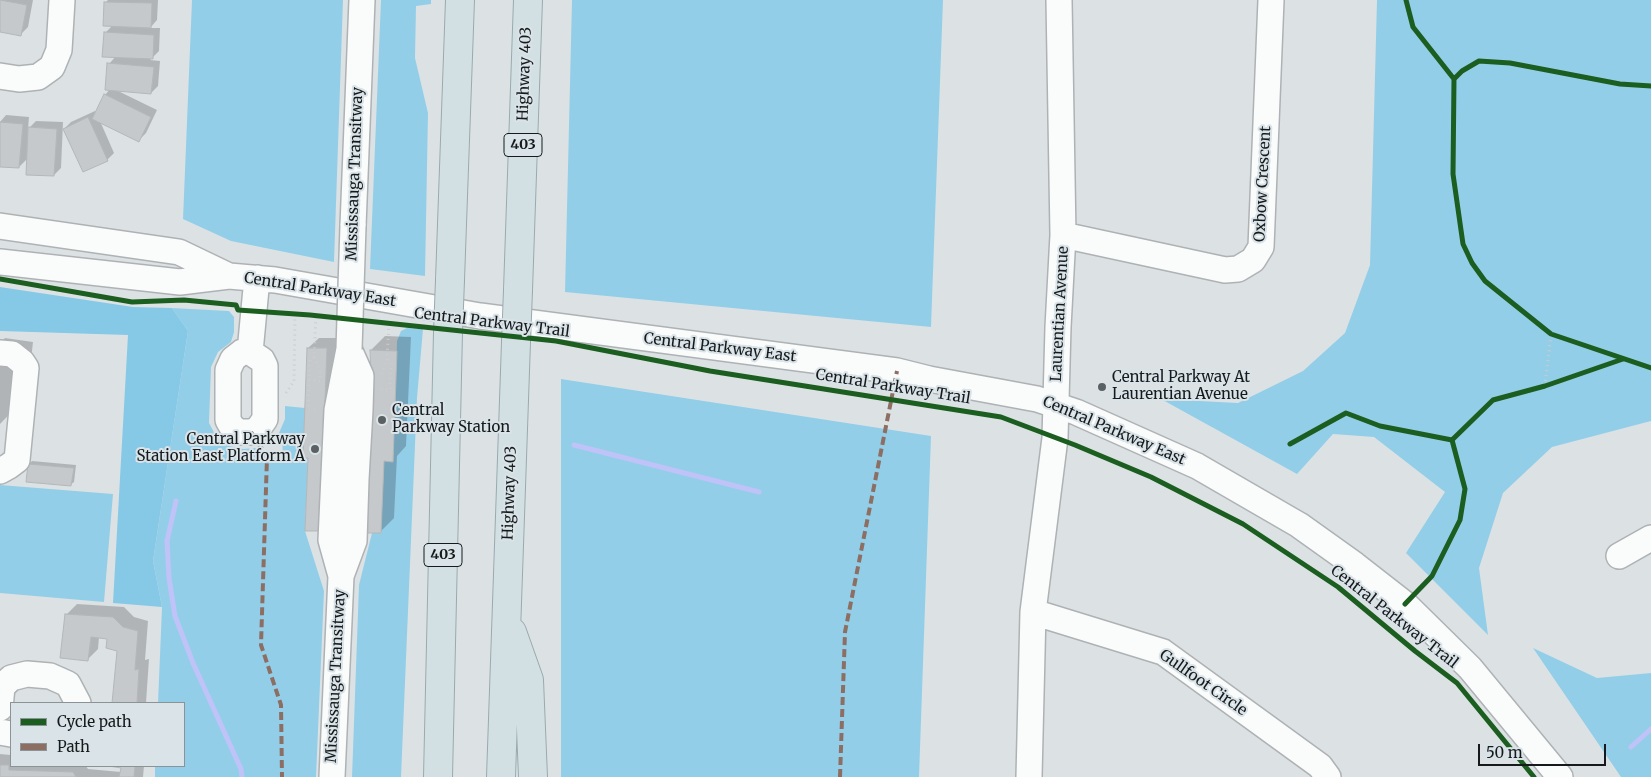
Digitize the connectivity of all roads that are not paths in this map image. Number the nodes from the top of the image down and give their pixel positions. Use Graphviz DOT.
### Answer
graph roads {
  1 [pos="62,0"];
  2 [pos="362,0"];
  3 [pos="460,0"];
  4 [pos="528,0"];
  5 [pos="1059,0"];
  6 [pos="1271,0"];
  7 [pos="0,76"];
  8 [pos="0,226"];
  9 [pos="1063,235"];
  10 [pos="0,262"];
  11 [pos="229,276"];
  12 [pos="258,278"];
  13 [pos="250,352"];
  14 [pos="0,353"];
  15 [pos="1056,405"];
  16 [pos="12,470"];
  17 [pos="1651,538"];
  18 [pos="1619,556"];
  19 [pos="1033,612"];
  20 [pos="506,616"];
  21 [pos="77,702"];
  22 [pos="0,708"];
  23 [pos="1318,773"];
  24 [pos="332,777"];
  25 [pos="438,777"];
  26 [pos="501,777"];
  27 [pos="533,777"];
  28 [pos="1029,777"];
  29 [pos="1560,777"];
  1 -- 7 [label="street"];
  2 -- 24 [label="street, Mississauga Transitway, bridge"];
  3 -- 25 [label="highway, 403, bridge"];
  4 -- 20 [label="highway, Highway 403 / 403, bridge"];
  5 -- 9 [label="street, Laurentian Avenue"];
  6 -- 9 [label="street, Oxbow Crescent"];
  8 -- 11 [label="street, Central Parkway East"];
  9 -- 15 [label="street, Laurentian Avenue"];
  10 -- 11 [label="street, Central Parkway East"];
  11 -- 12 [label="street, Central Parkway East"];
  12 -- 13 [label="street"];
  12 -- 15 [label="street, Central Parkway East"];
  14 -- 16 [label="street"];
  15 -- 19 [label="street, Laurentian Avenue"];
  15 -- 29 [label="street, Central Parkway East"];
  17 -- 18 [label="street"];
  19 -- 23 [label="street, Gullfoot Circle"];
  19 -- 28 [label="street, Laurentian Avenue"];
  20 -- 26 [label="highway, Highway 403 / 403"];
  20 -- 27 [label="highway"];
  21 -- 22 [label="street"];
}
